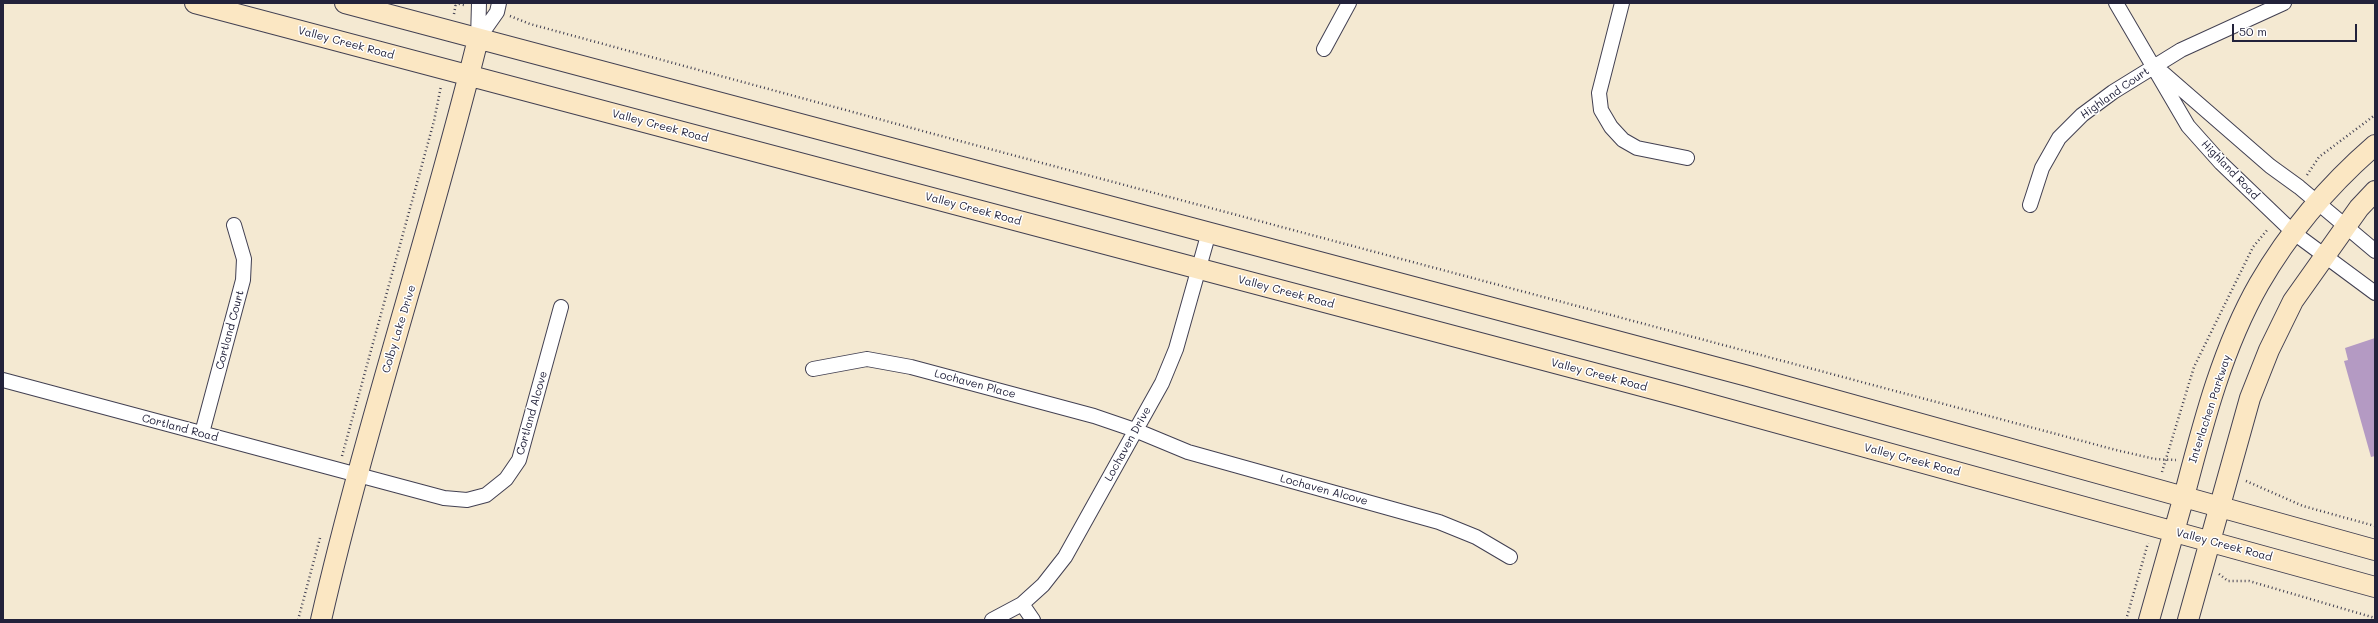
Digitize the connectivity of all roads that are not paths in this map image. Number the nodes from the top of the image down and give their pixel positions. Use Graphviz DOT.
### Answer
graph roads {
  1 [pos="195,3"];
  2 [pos="344,3"];
  3 [pos="479,3"];
  4 [pos="499,3"];
  5 [pos="1349,3"];
  6 [pos="1622,3"];
  7 [pos="2116,3"];
  8 [pos="2284,3"];
  9 [pos="478,39"];
  10 [pos="1324,49"];
  11 [pos="2155,66"];
  12 [pos="469,76"];
  13 [pos="2375,145"];
  14 [pos="1687,158"];
  15 [pos="2375,191"];
  16 [pos="2318,203"];
  17 [pos="2030,205"];
  18 [pos="234,225"];
  19 [pos="2346,226"];
  20 [pos="1208,232"];
  21 [pos="2294,233"];
  22 [pos="2375,251"];
  23 [pos="2326,256"];
  24 [pos="1199,269"];
  25 [pos="2375,293"];
  26 [pos="561,307"];
  27 [pos="813,369"];
  28 [pos="3,380"];
  29 [pos="1135,430"];
  30 [pos="202,433"];
  31 [pos="358,476"];
  32 [pos="2184,497"];
  33 [pos="2219,507"];
  34 [pos="2174,531"];
  35 [pos="2210,541"];
  36 [pos="2375,550"];
  37 [pos="1510,557"];
  38 [pos="2375,588"];
  39 [pos="1022,604"];
  40 [pos="321,620"];
  41 [pos="992,620"];
  42 [pos="1033,620"];
  43 [pos="2149,620"];
  44 [pos="2188,620"];
  1 -- 12 [label="main road, Valley Creek Road"];
  2 -- 9 [label="main road"];
  3 -- 9 [label="street, Colby Lake Drive"];
  4 -- 9 [label="street, Colby Lake Drive"];
  5 -- 10 [label="street"];
  6 -- 14 [label="street"];
  7 -- 11 [label="street, Highland Road"];
  8 -- 11 [label="street, Highland Court"];
  9 -- 12 [label="main road, Colby Lake Drive"];
  9 -- 20 [label="main road"];
  11 -- 16 [label="street, Highland Road"];
  11 -- 17 [label="street, Highland Court"];
  11 -- 21 [label="street, Highland Road"];
  12 -- 24 [label="main road, Valley Creek Road"];
  12 -- 31 [label="main road, Colby Lake Drive"];
  13 -- 16 [label="main road, Interlachen Parkway"];
  15 -- 19 [label="main road"];
  16 -- 19 [label="street, Highland Road"];
  16 -- 21 [label="main road, Interlachen Parkway"];
  18 -- 30 [label="street, Cortland Court"];
  19 -- 22 [label="street, Highland Road"];
  19 -- 23 [label="main road"];
  20 -- 24 [label="street, Lochaven Drive"];
  20 -- 32 [label="main road"];
  21 -- 23 [label="street, Highland Road"];
  21 -- 32 [label="main road, Interlachen Parkway"];
  23 -- 25 [label="street, Highland Road"];
  23 -- 33 [label="main road"];
  24 -- 29 [label="street, Lochaven Drive"];
  24 -- 34 [label="main road, Valley Creek Road"];
  26 -- 31 [label="street, Cortland Alcove"];
  27 -- 29 [label="street, Lochaven Place"];
  28 -- 30 [label="street, Cortland Road"];
  29 -- 37 [label="street, Lochaven Alcove"];
  29 -- 39 [label="street, Lochaven Drive"];
  30 -- 31 [label="street, Cortland Road"];
  31 -- 40 [label="main road, Colby Lake Drive"];
  32 -- 33 [label="main road"];
  32 -- 34 [label="main road, Interlachen Parkway"];
  33 -- 35 [label="main road"];
  33 -- 36 [label="main road"];
  34 -- 35 [label="main road, Valley Creek Road"];
  34 -- 43 [label="main road, Interlachen Parkway"];
  35 -- 38 [label="main road, Valley Creek Road"];
  35 -- 44 [label="main road"];
  39 -- 41 [label="street, Lochaven Drive"];
  39 -- 42 [label="street"];
}
